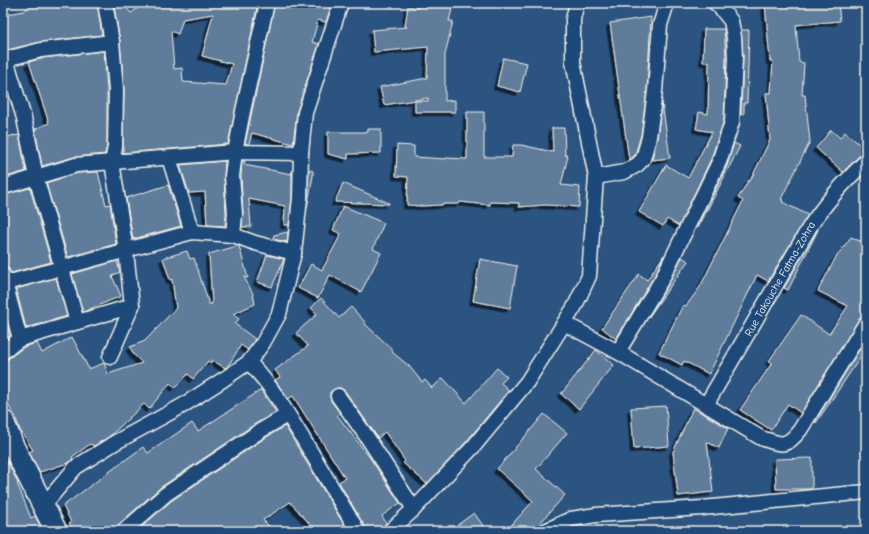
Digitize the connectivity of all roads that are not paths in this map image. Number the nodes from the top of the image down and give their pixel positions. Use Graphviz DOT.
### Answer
graph roads {
  1 [pos="105,3"];
  2 [pos="267,3"];
  3 [pos="341,3"];
  4 [pos="577,3"];
  5 [pos="667,3"];
  6 [pos="715,3"];
  7 [pos="112,42"];
  8 [pos="4,59"];
  9 [pos="235,152"];
  10 [pos="301,153"];
  11 [pos="169,158"];
  12 [pos="866,161"];
  13 [pos="112,162"];
  14 [pos="596,177"];
  15 [pos="36,178"];
  16 [pos="3,187"];
  17 [pos="192,232"];
  18 [pos="233,235"];
  19 [pos="126,250"];
  20 [pos="294,253"];
  21 [pos="61,269"];
  22 [pos="4,281"];
  23 [pos="132,306"];
  24 [pos="76,322"];
  25 [pos="564,323"];
  26 [pos="866,323"];
  27 [pos="20,339"];
  28 [pos="3,352"];
  29 [pos="618,352"];
  30 [pos="110,357"];
  31 [pos="249,362"];
  32 [pos="338,396"];
  33 [pos="706,405"];
  34 [pos="287,415"];
  35 [pos="3,421"];
  36 [pos="8,449"];
  37 [pos="866,492"];
  38 [pos="43,506"];
  39 [pos="414,509"];
  40 [pos="571,525"];
  41 [pos="56,531"];
  42 [pos="124,531"];
  43 [pos="358,531"];
  44 [pos="390,531"];
  45 [pos="545,531"];
  1 -- 7 [label="street"];
  2 -- 9 [label="street"];
  3 -- 10 [label="street"];
  4 -- 14 [label="street"];
  5 -- 14 [label="street"];
  6 -- 29 [label="street"];
  7 -- 8 [label="street"];
  7 -- 13 [label="street"];
  8 -- 15 [label="street"];
  9 -- 10 [label="street"];
  9 -- 11 [label="street"];
  9 -- 18 [label="street"];
  10 -- 20 [label="street"];
  11 -- 13 [label="street"];
  11 -- 17 [label="street"];
  12 -- 33 [label="street, Rue Takouche Fatma-Zohra"];
  13 -- 15 [label="street"];
  13 -- 19 [label="street"];
  14 -- 25 [label="street"];
  15 -- 16 [label="street"];
  15 -- 21 [label="street"];
  17 -- 18 [label="street"];
  17 -- 19 [label="street"];
  18 -- 20 [label="street"];
  19 -- 21 [label="street"];
  19 -- 23 [label="street"];
  20 -- 31 [label="street"];
  21 -- 22 [label="street"];
  21 -- 24 [label="street"];
  22 -- 27 [label="street"];
  23 -- 24 [label="street"];
  23 -- 30 [label="street"];
  24 -- 27 [label="street"];
  25 -- 29 [label="street"];
  25 -- 39 [label="street"];
  26 -- 33 [label="street"];
  27 -- 28 [label="street"];
  29 -- 33 [label="street"];
  31 -- 34 [label="street"];
  31 -- 38 [label="street"];
  32 -- 39 [label="street"];
  34 -- 42 [label="street"];
  34 -- 43 [label="street"];
  35 -- 36 [label="main road"];
  36 -- 38 [label="main road"];
  37 -- 40 [label="street"];
  38 -- 41 [label="main road"];
  39 -- 44 [label="street"];
  40 -- 45 [label="street"];
}
